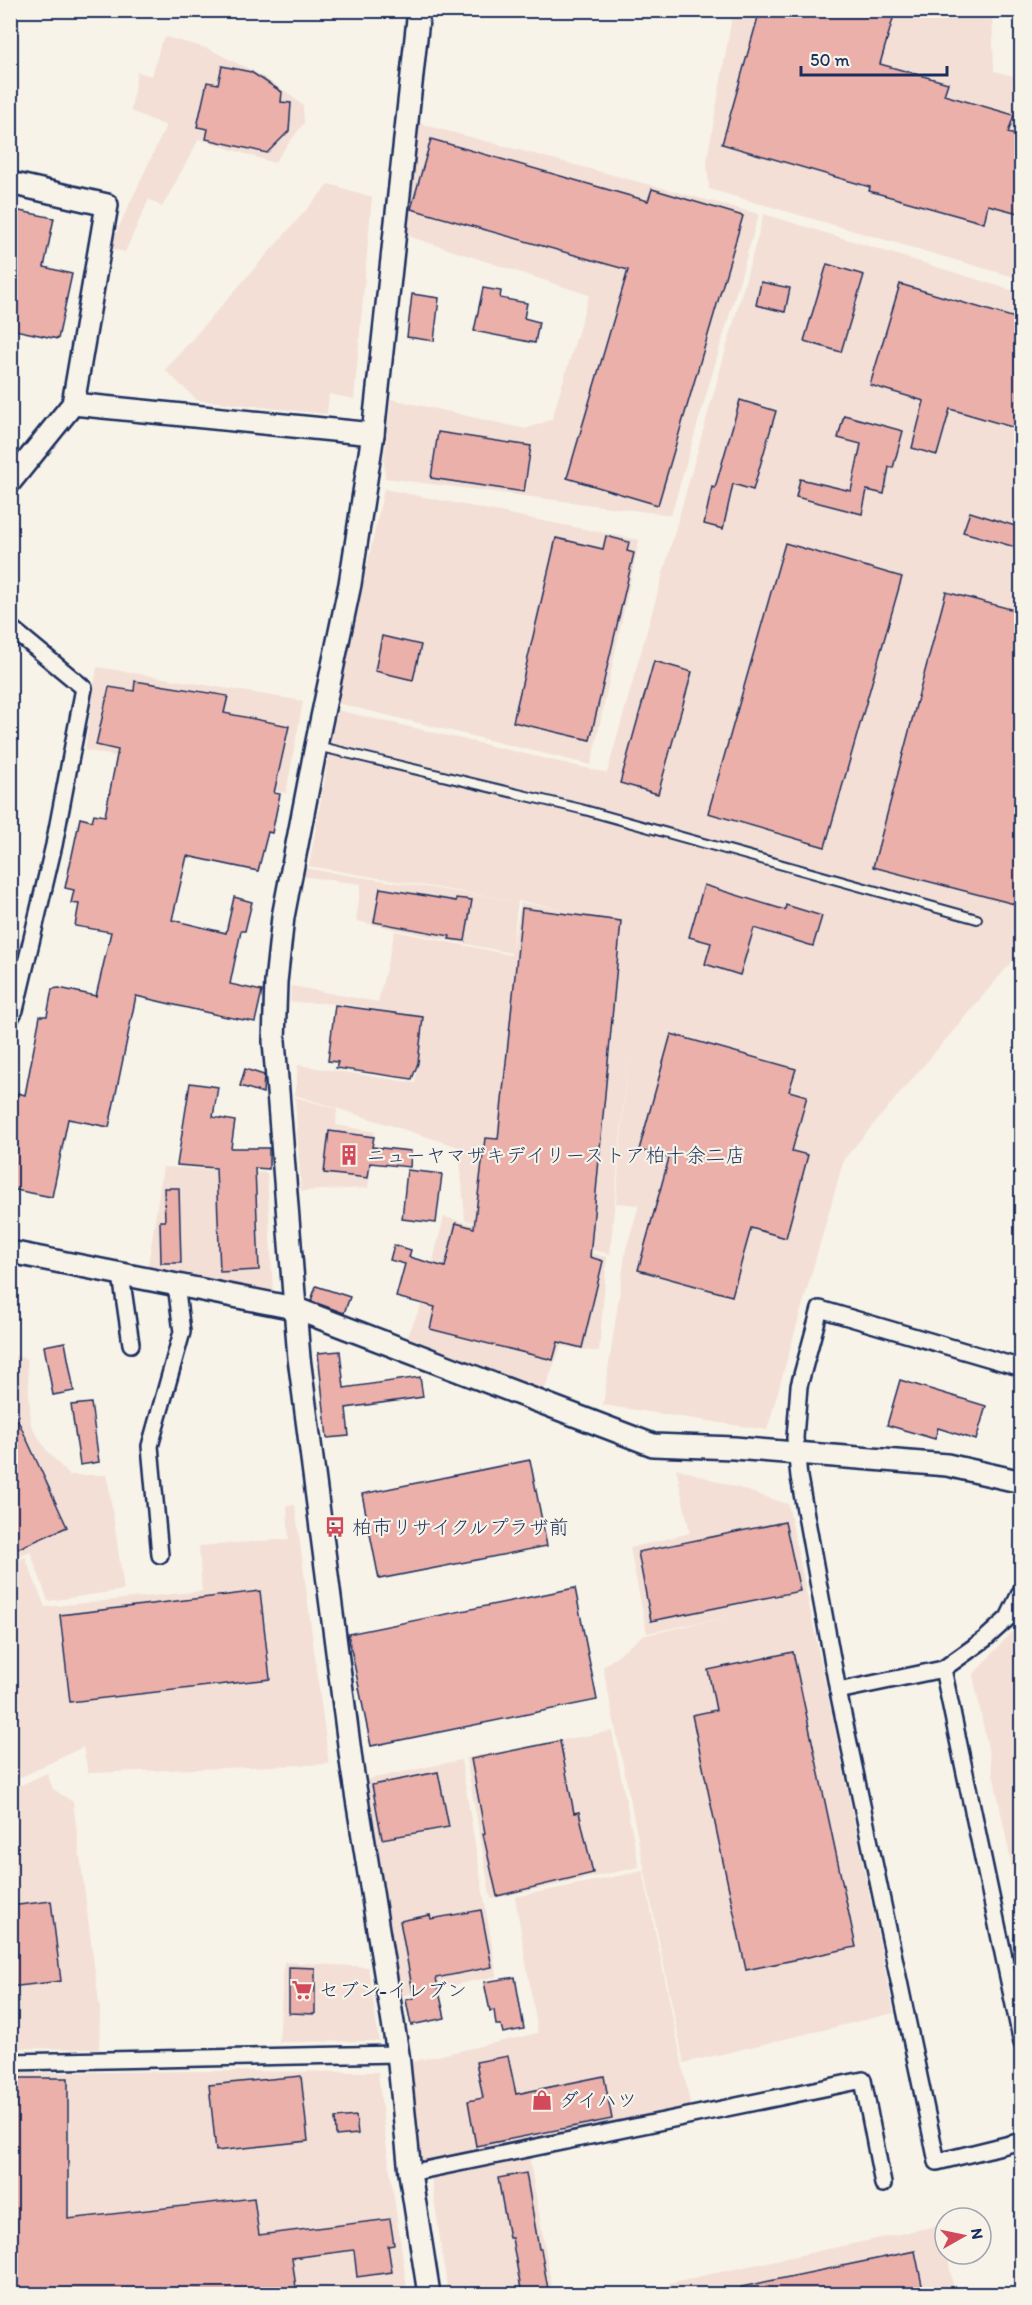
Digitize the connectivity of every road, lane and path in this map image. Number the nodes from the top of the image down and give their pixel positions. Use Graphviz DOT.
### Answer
graph roads {
  1 [pos="419,10"];
  2 [pos="10,183"];
  3 [pos="73,404"];
  4 [pos="373,434"];
  5 [pos="10,482"];
  6 [pos="10,627"];
  7 [pos="316,746"];
  8 [pos="977,919"];
  9 [pos="10,1019"];
  10 [pos="10,1252"];
  11 [pos="122,1275"];
  12 [pos="176,1284"];
  13 [pos="294,1308"];
  14 [pos="131,1344"];
  15 [pos="1022,1368"];
  16 [pos="797,1454"];
  17 [pos="1022,1482"];
  18 [pos="160,1555"];
  19 [pos="1022,1589"];
  20 [pos="943,1669"];
  21 [pos="838,1691"];
  22 [pos="1022,2043"];
  23 [pos="398,2055"];
  24 [pos="10,2062"];
  25 [pos="1022,2142"];
  26 [pos="410,2173"];
  27 [pos="883,2184"];
  28 [pos="429,2295"];
  1 -- 4 [label="street"];
  2 -- 3 [label="street"];
  3 -- 4 [label="street"];
  3 -- 5 [label="street"];
  4 -- 7 [label="street"];
  6 -- 9 [label="street"];
  7 -- 8 [label="lane"];
  7 -- 13 [label="street"];
  10 -- 11 [label="street"];
  11 -- 12 [label="street"];
  11 -- 14 [label="street"];
  12 -- 13 [label="street"];
  12 -- 18 [label="street"];
  13 -- 16 [label="street"];
  13 -- 23 [label="street"];
  15 -- 16 [label="street"];
  16 -- 17 [label="street"];
  16 -- 21 [label="street"];
  19 -- 20 [label="street"];
  20 -- 21 [label="street"];
  20 -- 22 [label="street"];
  21 -- 25 [label="street"];
  23 -- 24 [label="street"];
  23 -- 26 [label="street"];
  26 -- 27 [label="street"];
  26 -- 28 [label="street"];
}
